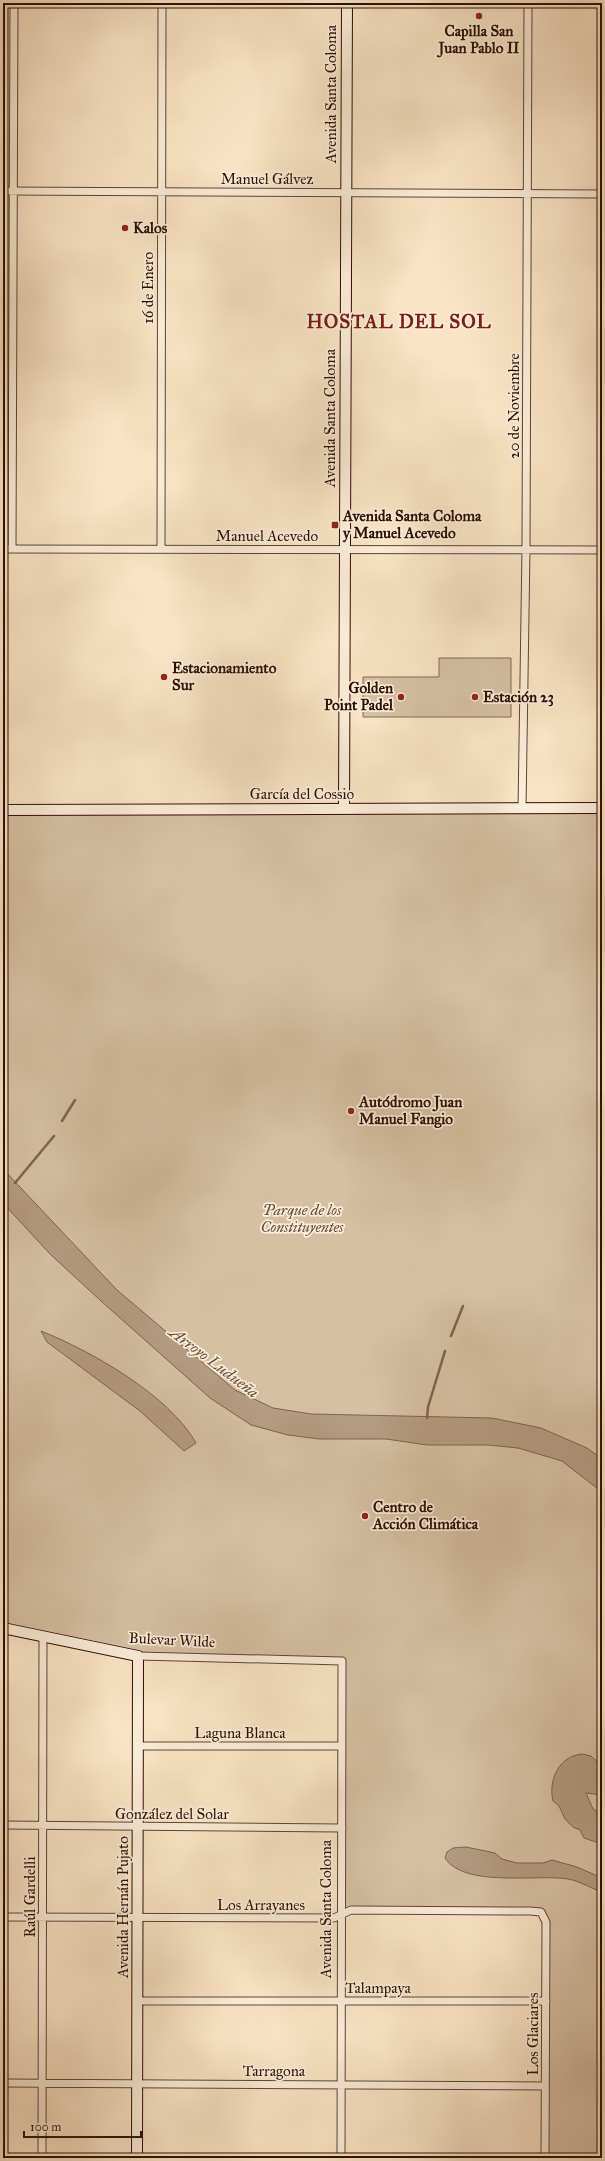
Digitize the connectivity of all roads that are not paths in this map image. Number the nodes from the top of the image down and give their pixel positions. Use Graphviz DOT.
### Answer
graph roads {
  1 [pos="14,3"];
  2 [pos="162,3"];
  3 [pos="347,3"];
  4 [pos="528,3"];
  5 [pos="3,191"];
  6 [pos="14,191"];
  7 [pos="162,192"];
  8 [pos="346,193"];
  9 [pos="527,194"];
  10 [pos="602,194"];
  11 [pos="3,549"];
  12 [pos="12,549"];
  13 [pos="161,549"];
  14 [pos="345,549"];
  15 [pos="526,550"];
  16 [pos="602,550"];
  17 [pos="522,808"];
  18 [pos="602,808"];
  19 [pos="344,809"];
  20 [pos="3,810"];
  21 [pos="3,1628"];
  22 [pos="43,1636"];
  23 [pos="138,1656"];
  24 [pos="342,1661"];
  25 [pos="138,1746"];
  26 [pos="342,1746"];
  27 [pos="3,1825"];
  28 [pos="43,1826"];
  29 [pos="138,1826"];
  30 [pos="342,1828"];
  31 [pos="541,1912"];
  32 [pos="342,1915"];
  33 [pos="3,1917"];
  34 [pos="43,1917"];
  35 [pos="138,1917"];
  36 [pos="138,2001"];
  37 [pos="341,2001"];
  38 [pos="546,2001"];
  39 [pos="3,2083"];
  40 [pos="42,2083"];
  41 [pos="138,2083"];
  42 [pos="341,2084"];
  43 [pos="545,2086"];
  44 [pos="42,2158"];
  45 [pos="137,2158"];
  46 [pos="340,2158"];
  47 [pos="545,2158"];
  1 -- 6 [label="street"];
  2 -- 7 [label="street, 16 de Enero"];
  3 -- 8 [label="street, Avenida Santa Coloma"];
  4 -- 9 [label="street, 20 de Noviembre"];
  5 -- 6 [label="street, Manuel Gálvez"];
  6 -- 7 [label="street, Manuel Gálvez"];
  6 -- 12 [label="street"];
  7 -- 8 [label="street, Manuel Gálvez"];
  7 -- 13 [label="street, 16 de Enero"];
  8 -- 9 [label="street, Manuel Gálvez"];
  8 -- 14 [label="street, Avenida Santa Coloma"];
  9 -- 10 [label="street, Manuel Gálvez"];
  9 -- 15 [label="street, 20 de Noviembre"];
  11 -- 12 [label="street, Manuel Acevedo"];
  12 -- 13 [label="street, Manuel Acevedo"];
  13 -- 14 [label="street, Manuel Acevedo"];
  14 -- 15 [label="street, Manuel Acevedo"];
  14 -- 19 [label="street, Avenida Santa Coloma"];
  15 -- 16 [label="street, Manuel Acevedo"];
  15 -- 17 [label="street, 20 de Noviembre"];
  17 -- 18 [label="street, García del Cossio"];
  17 -- 19 [label="street, García del Cossio"];
  19 -- 20 [label="street, García del Cossio"];
  21 -- 22 [label="street, Bulevar Wilde"];
  22 -- 23 [label="street, Bulevar Wilde"];
  22 -- 28 [label="street, Raúl Gardelli"];
  23 -- 24 [label="street, Bulevar Wilde"];
  23 -- 25 [label="street, Avenida Hernán Pujato"];
  24 -- 26 [label="street, Avenida Santa Coloma"];
  25 -- 26 [label="street, Laguna Blanca"];
  25 -- 29 [label="street, Avenida Hernán Pujato"];
  26 -- 30 [label="street, Avenida Santa Coloma"];
  27 -- 28 [label="street, González del Solar"];
  28 -- 29 [label="street, González del Solar"];
  28 -- 34 [label="street, Raúl Gardelli"];
  29 -- 30 [label="street, González del Solar"];
  29 -- 35 [label="street, Avenida Hernán Pujato"];
  30 -- 32 [label="street, Avenida Santa Coloma"];
  31 -- 32 [label="street, Los Arrayanes"];
  31 -- 38 [label="street, Los Glaciares"];
  32 -- 35 [label="street, Los Arrayanes"];
  32 -- 37 [label="street, Avenida Santa Coloma"];
  33 -- 34 [label="street, Los Arrayanes"];
  34 -- 35 [label="street, Los Arrayanes"];
  34 -- 40 [label="street, Raúl Gardelli"];
  35 -- 36 [label="street, Avenida Hernán Pujato"];
  36 -- 37 [label="street, Talampaya"];
  36 -- 41 [label="street, Avenida Hernán Pujato"];
  37 -- 38 [label="street, Talampaya"];
  37 -- 42 [label="street, Avenida Santa Coloma"];
  38 -- 43 [label="street, Los Glaciares"];
  39 -- 40 [label="street, Tarragona"];
  40 -- 41 [label="street, Tarragona"];
  40 -- 44 [label="street, Raúl Gardelli"];
  41 -- 42 [label="street, Tarragona"];
  41 -- 45 [label="street, Avenida Hernán Pujato"];
  42 -- 43 [label="street, Tarragona"];
  42 -- 46 [label="street, Avenida Santa Coloma"];
  43 -- 47 [label="street, Los Glaciares"];
}
